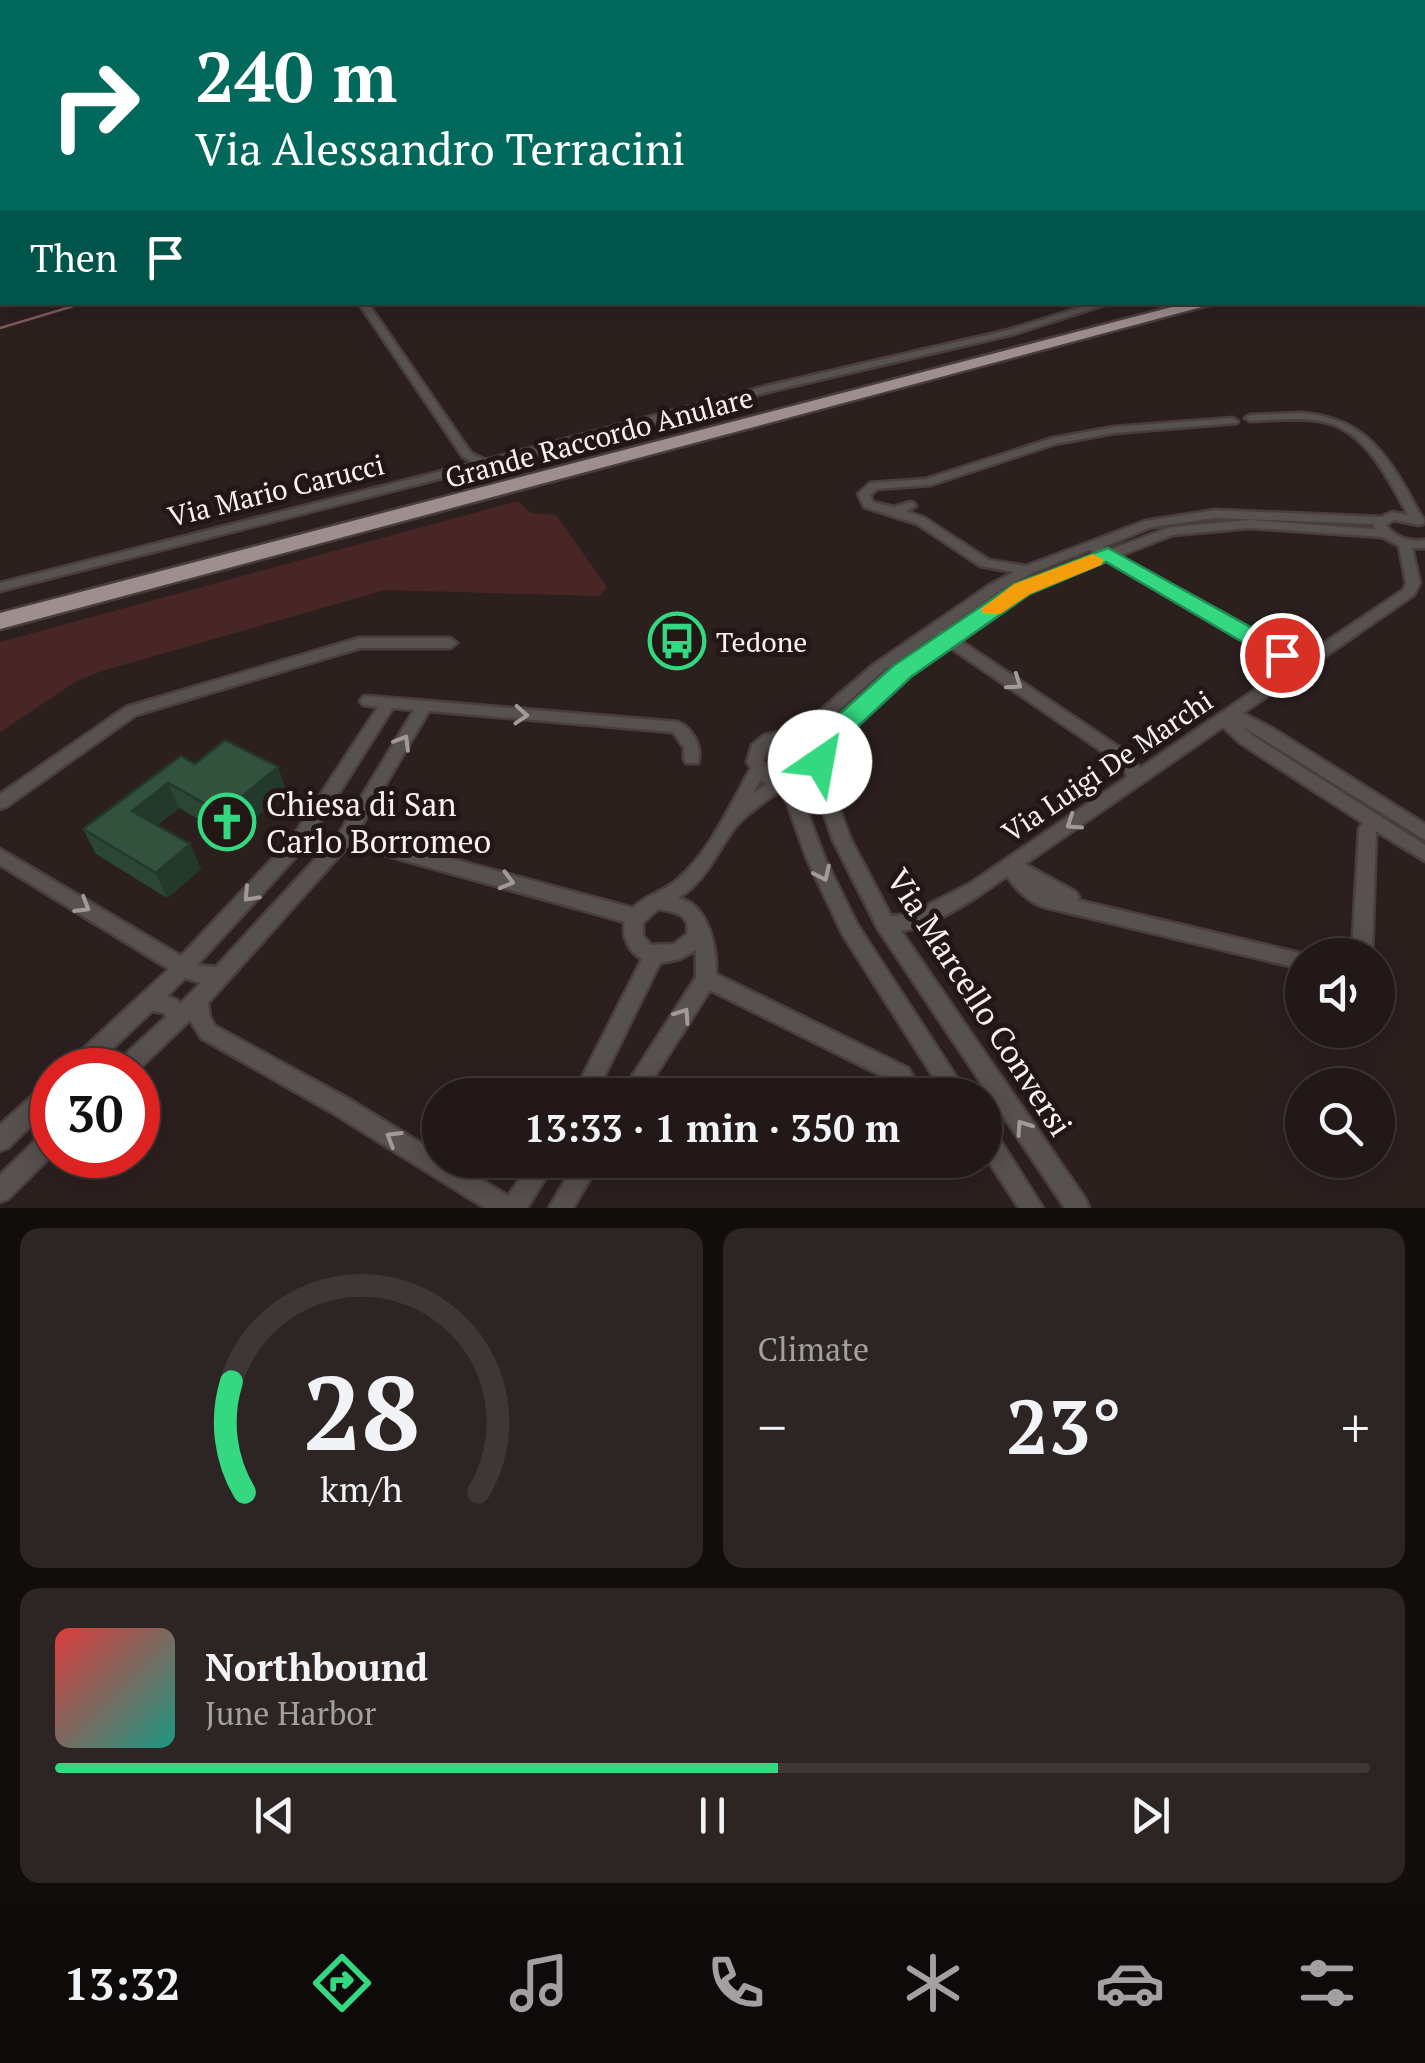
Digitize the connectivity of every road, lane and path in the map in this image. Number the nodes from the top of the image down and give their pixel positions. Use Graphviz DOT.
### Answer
graph roads {
  1 [pos="364,305"];
  2 [pos="1100,305"];
  3 [pos="1158,305"];
  4 [pos="1201,305"];
  5 [pos="484,463"];
  6 [pos="927,482"];
  7 [pos="895,485"];
  8 [pos="1403,494"];
  9 [pos="911,501"];
  10 [pos="894,512"];
  11 [pos="921,521"];
  12 [pos="1422,523"];
  13 [pos="1385,524"];
  14 [pos="1405,544"];
  15 [pos="1424,545"];
  16 [pos="1103,549"];
  17 [pos="985,562"];
  18 [pos="1028,570"];
  19 [pos="0,586"];
  20 [pos="993,589"];
  21 [pos="0,605"];
  22 [pos="0,621"];
  23 [pos="943,633"];
  24 [pos="450,643"];
  25 [pos="1301,666"];
  26 [pos="368,701"];
  27 [pos="388,703"];
  28 [pos="424,707"];
  29 [pos="1228,716"];
  30 [pos="791,736"];
  31 [pos="692,759"];
  32 [pos="818,764"];
  33 [pos="758,769"];
  34 [pos="1136,780"];
  35 [pos="784,783"];
  36 [pos="1347,794"];
  37 [pos="0,803"];
  38 [pos="1375,822"];
  39 [pos="728,823"];
  40 [pos="1425,833"];
  41 [pos="346,837"];
  42 [pos="1425,854"];
  43 [pos="0,856"];
  44 [pos="1010,866"];
  45 [pos="686,883"];
  46 [pos="660,902"];
  47 [pos="686,907"];
  48 [pos="636,916"];
  49 [pos="885,924"];
  50 [pos="698,929"];
  51 [pos="1363,938"];
  52 [pos="654,955"];
  53 [pos="1285,955"];
  54 [pos="184,967"];
  55 [pos="220,976"];
  56 [pos="706,979"];
  57 [pos="198,1000"];
  58 [pos="148,1001"];
  59 [pos="178,1020"];
  60 [pos="98,1048"];
  61 [pos="148,1048"];
  62 [pos="592,1078"];
  63 [pos="642,1078"];
  64 [pos="903,1078"];
  65 [pos="947,1078"];
  66 [pos="30,1112"];
  67 [pos="0,1140"];
  68 [pos="30,1162"];
  69 [pos="1002,1163"];
  70 [pos="532,1178"];
  71 [pos="579,1178"];
  72 [pos="0,1192"];
  73 [pos="510,1208"];
  74 [pos="560,1208"];
  75 [pos="1032,1208"];
  76 [pos="1078,1208"];
  1 -- 5 [label="street"];
  2 -- 5 [label="street, Via Mario Carucci"];
  3 -- 21 [label="highway, Grande Raccordo Anulare"];
  4 -- 22 [label="highway, Grande Raccordo Anulare"];
  5 -- 19 [label="street, Via Mario Carucci"];
  6 -- 7 [label="street"];
  6 -- 8 [label="street"];
  6 -- 9 [label="street"];
  7 -- 9 [label="street"];
  7 -- 10 [label="street"];
  8 -- 12 [label="street"];
  8 -- 13 [label="street"];
  9 -- 10 [label="street"];
  9 -- 11 [label="street"];
  10 -- 11 [label="street"];
  11 -- 17 [label="street"];
  12 -- 13 [label="street"];
  13 -- 14 [label="street"];
  13 -- 16 [label="street"];
  14 -- 15 [label="street"];
  14 -- 25 [label="street, Via Luigi De Marchi"];
  16 -- 18 [label="street"];
  16 -- 23 [label="street"];
  16 -- 25 [label="street"];
  17 -- 18 [label="street"];
  17 -- 20 [label="street"];
  18 -- 20 [label="street"];
  20 -- 23 [label="street"];
  23 -- 30 [label="street"];
  23 -- 32 [label="street"];
  23 -- 34 [label="street, one-way"];
  24 -- 37 [label="street"];
  25 -- 29 [label="street, Via Luigi De Marchi"];
  26 -- 27 [label="street"];
  27 -- 28 [label="street"];
  27 -- 54 [label="street, one-way"];
  28 -- 31 [label="street, one-way"];
  41 -- 28 [label="street, one-way"];
  29 -- 34 [label="street, Via Luigi De Marchi"];
  29 -- 36 [label="street"];
  30 -- 32 [label="street"];
  30 -- 33 [label="street"];
  32 -- 35 [label="street"];
  32 -- 49 [label="street, Via Marcello Conversi"];
  33 -- 35 [label="street"];
  33 -- 39 [label="street"];
  34 -- 44 [label="street, Via Luigi De Marchi, one-way"];
  35 -- 39 [label="street"];
  35 -- 65 [label="street, one-way"];
  36 -- 38 [label="street"];
  36 -- 40 [label="street"];
  38 -- 42 [label="street"];
  38 -- 51 [label="street"];
  39 -- 45 [label="street"];
  41 -- 48 [label="street, one-way"];
  41 -- 55 [label="street"];
  43 -- 54 [label="street, one-way"];
  44 -- 49 [label="street, Via Luigi De Marchi"];
  44 -- 53 [label="street"];
  45 -- 46 [label="street"];
  45 -- 47 [label="street"];
  46 -- 47 [label="street"];
  46 -- 48 [label="street"];
  47 -- 50 [label="street"];
  48 -- 52 [label="street"];
  76 -- 49 [label="street, Via Marcello Conversi, one-way"];
  50 -- 52 [label="street"];
  50 -- 56 [label="street"];
  52 -- 62 [label="street"];
  54 -- 55 [label="street"];
  54 -- 58 [label="street"];
  55 -- 57 [label="street"];
  63 -- 56 [label="street, one-way"];
  56 -- 64 [label="street"];
  57 -- 59 [label="street"];
  73 -- 57 [label="street, one-way"];
  58 -- 59 [label="street"];
  58 -- 60 [label="street"];
  59 -- 61 [label="street"];
  66 -- 67 [label="street"];
  68 -- 72 [label="street"];
  69 -- 75 [label="street"];
  70 -- 73 [label="street"];
  71 -- 74 [label="street"];
}
